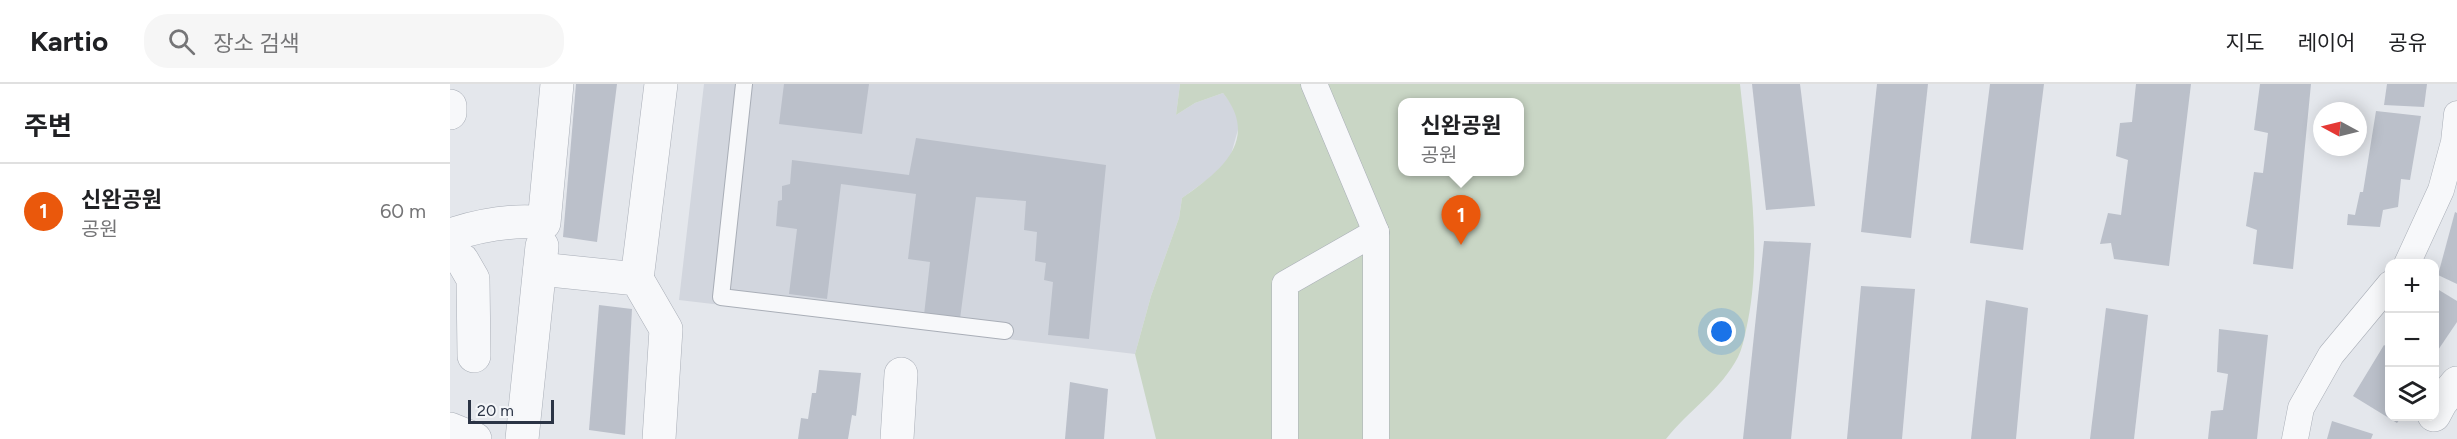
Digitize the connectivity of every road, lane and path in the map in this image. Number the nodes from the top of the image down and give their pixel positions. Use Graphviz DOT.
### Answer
graph roads {
  1 [pos="556,84"];
  2 [pos="661,84"];
  3 [pos="744,84"];
  4 [pos="1314,84"];
  5 [pos="450,106"];
  6 [pos="450,113"];
  7 [pos="2457,114"];
  8 [pos="544,223"];
  9 [pos="1376,232"];
  10 [pos="450,235"];
  11 [pos="450,254"];
  12 [pos="2408,259"];
  13 [pos="540,269"];
  14 [pos="637,279"];
  15 [pos="2385,290"];
  16 [pos="1005,331"];
  17 [pos="474,356"];
  18 [pos="901,374"];
  19 [pos="2457,383"];
  20 [pos="2439,406"];
  21 [pos="2431,421"];
  22 [pos="450,429"];
  23 [pos="475,439"];
  24 [pos="522,439"];
  25 [pos="659,439"];
  26 [pos="897,439"];
  27 [pos="1285,439"];
  28 [pos="1376,439"];
  29 [pos="2295,439"];
  30 [pos="2422,439"];
  1 -- 8 [label="street"];
  2 -- 14 [label="street"];
  3 -- 16 [label="lane"];
  4 -- 9 [label="street"];
  5 -- 6 [label="street"];
  7 -- 12 [label="street"];
  8 -- 10 [label="street"];
  8 -- 13 [label="street"];
  9 -- 27 [label="street"];
  9 -- 28 [label="street"];
  11 -- 17 [label="street"];
  13 -- 14 [label="street"];
  13 -- 24 [label="street"];
  14 -- 25 [label="street"];
  15 -- 29 [label="street"];
  18 -- 26 [label="street"];
  19 -- 20 [label="street"];
  21 -- 30 [label="street"];
  22 -- 23 [label="street"];
}
